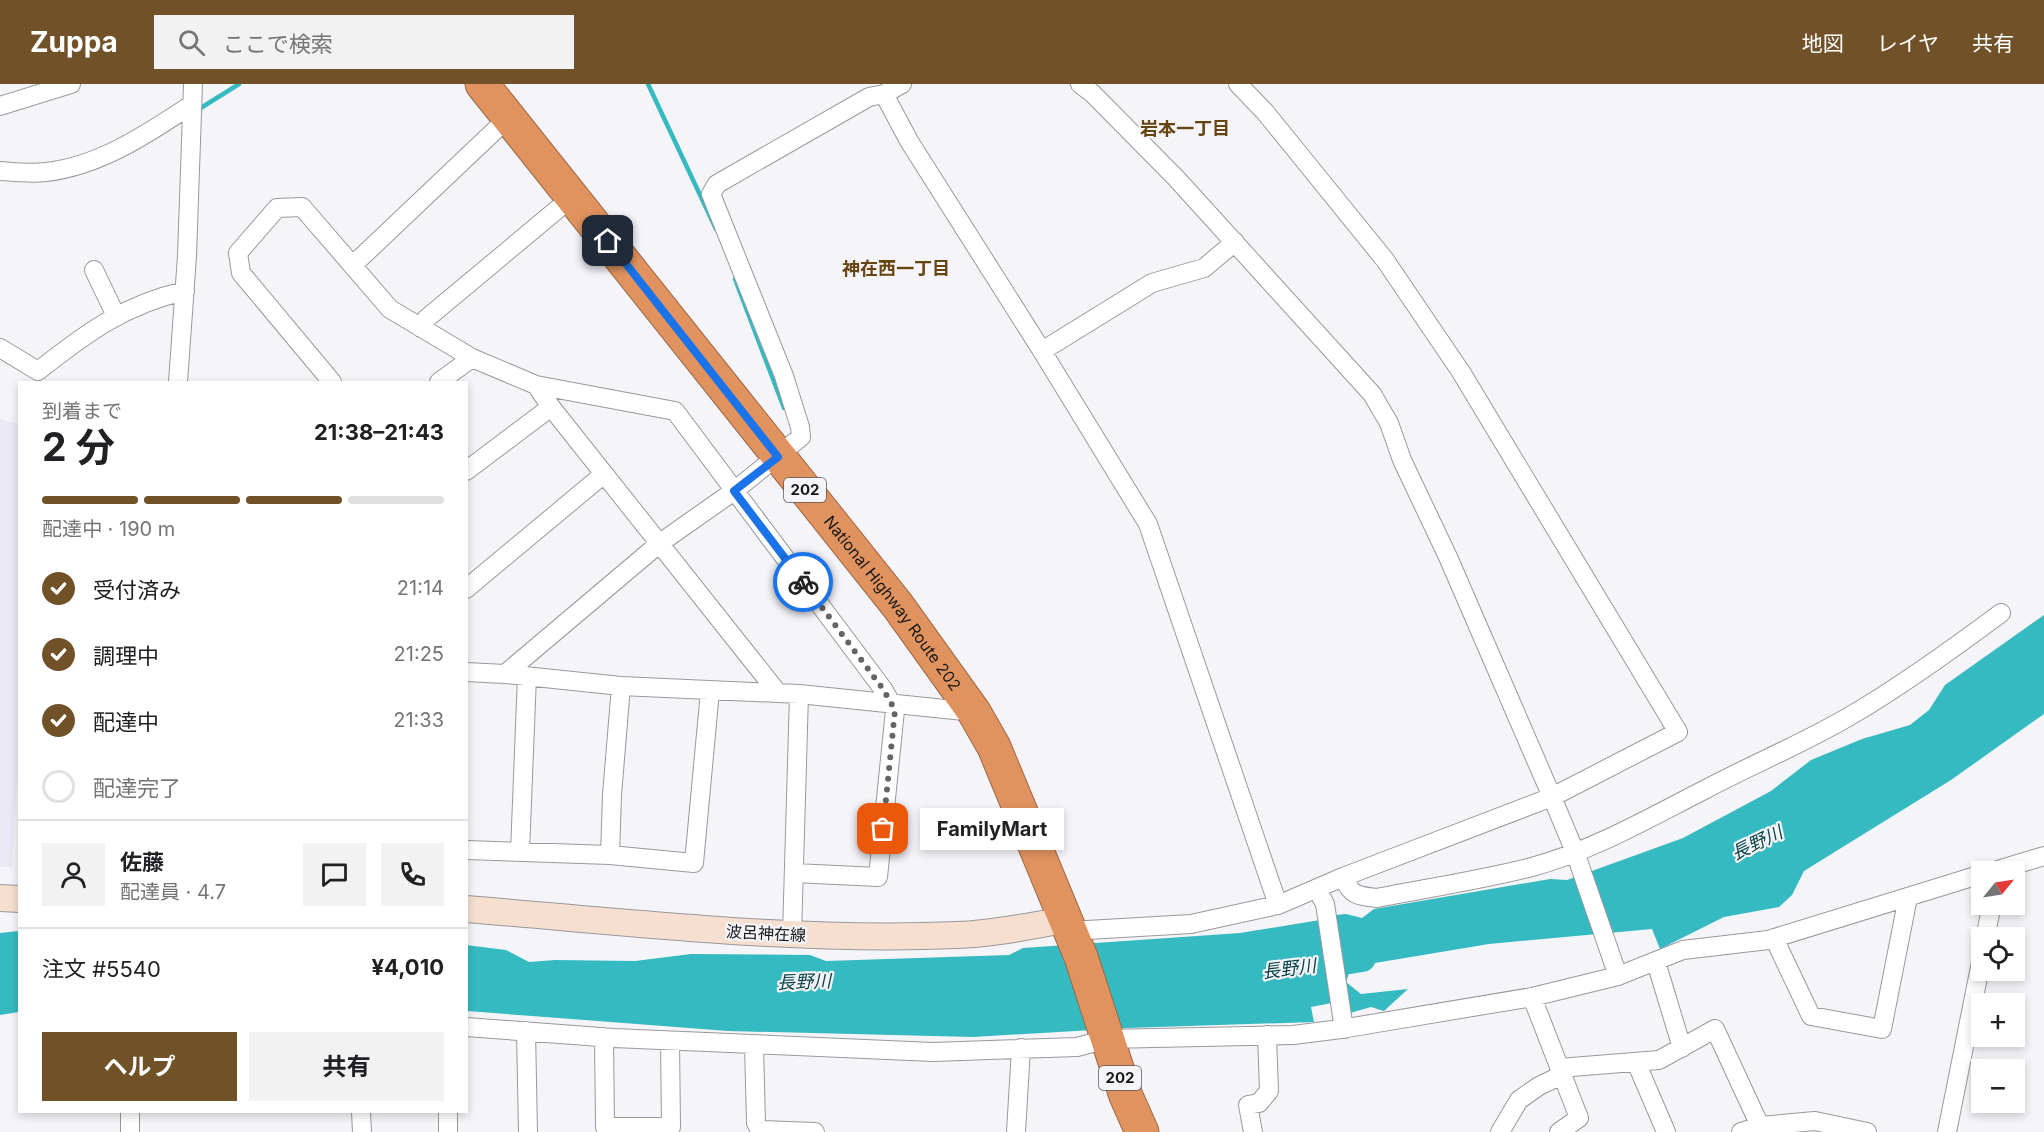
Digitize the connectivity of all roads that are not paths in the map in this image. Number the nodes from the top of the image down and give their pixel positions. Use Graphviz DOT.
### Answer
graph roads {
  1 [pos="71,84"];
  2 [pos="193,84"];
  3 [pos="482,84"];
  4 [pos="902,84"];
  5 [pos="1080,84"];
  6 [pos="1238,84"];
  7 [pos="31,89"];
  8 [pos="884,94"];
  9 [pos="191,105"];
  10 [pos="0,106"];
  11 [pos="508,118"];
  12 [pos="0,171"];
  13 [pos="571,198"];
  14 [pos="1235,242"];
  15 [pos="352,266"];
  16 [pos="94,270"];
  17 [pos="184,291"];
  18 [pos="117,316"];
  19 [pos="421,328"];
  20 [pos="0,348"];
  21 [pos="1042,351"];
  22 [pos="472,358"];
  23 [pos="178,381"];
  24 [pos="331,381"];
  25 [pos="440,381"];
  26 [pos="536,385"];
  27 [pos="551,407"];
  28 [pos="778,457"];
  29 [pos="468,469"];
  30 [pos="604,474"];
  31 [pos="734,491"];
  32 [pos="660,543"];
  33 [pos="468,587"];
  34 [pos="2001,613"];
  35 [pos="468,672"];
  36 [pos="505,674"];
  37 [pos="527,676"];
  38 [pos="621,686"];
  39 [pos="710,691"];
  40 [pos="778,693"];
  41 [pos="799,694"];
  42 [pos="890,703"];
  43 [pos="974,711"];
  44 [pos="1552,797"];
  45 [pos="468,850"];
  46 [pos="520,852"];
  47 [pos="1575,852"];
  48 [pos="610,855"];
  49 [pos="2044,856"];
  50 [pos="2025,862"];
  51 [pos="794,873"];
  52 [pos="1342,877"];
  53 [pos="1971,878"];
  54 [pos="1317,889"];
  55 [pos="1908,897"];
  56 [pos="0,898"];
  57 [pos="18,899"];
  58 [pos="1278,905"];
  59 [pos="468,909"];
  60 [pos="1067,925"];
  61 [pos="792,935"];
  62 [pos="1774,938"];
  63 [pos="1656,962"];
  64 [pos="1616,973"];
  65 [pos="1977,981"];
  66 [pos="1532,997"];
  67 [pos="468,1027"];
  68 [pos="1344,1029"];
  69 [pos="526,1031"];
  70 [pos="1105,1031"];
  71 [pos="1267,1035"];
  72 [pos="604,1037"];
  73 [pos="670,1041"];
  74 [pos="754,1045"];
  75 [pos="1021,1048"];
  76 [pos="1682,1048"];
  77 [pos="1636,1062"];
  78 [pos="1561,1071"];
  79 [pos="130,1113"];
  80 [pos="361,1113"];
  81 [pos="448,1113"];
  82 [pos="1760,1126"];
  83 [pos="761,1131"];
  84 [pos="130,1132"];
  85 [pos="362,1132"];
  86 [pos="448,1132"];
  87 [pos="528,1132"];
  88 [pos="815,1132"];
  89 [pos="1016,1132"];
  90 [pos="1142,1132"];
  91 [pos="1253,1132"];
  92 [pos="1500,1132"];
  93 [pos="1559,1132"];
  94 [pos="1666,1132"];
  95 [pos="1741,1132"];
  96 [pos="1867,1132"];
  97 [pos="1947,1132"];
  1 -- 7 [label="street"];
  2 -- 9 [label="street"];
  3 -- 11 [label="highway, National Highway Route 202 / 202"];
  4 -- 8 [label="street"];
  5 -- 14 [label="street"];
  6 -- 44 [label="street"];
  7 -- 10 [label="street"];
  8 -- 21 [label="street"];
  8 -- 28 [label="street"];
  9 -- 12 [label="street"];
  9 -- 17 [label="street"];
  11 -- 13 [label="highway, National Highway Route 202 / 202"];
  11 -- 15 [label="street"];
  13 -- 19 [label="street"];
  13 -- 28 [label="highway, National Highway Route 202 / 202"];
  14 -- 21 [label="street"];
  14 -- 44 [label="street"];
  15 -- 19 [label="street"];
  15 -- 24 [label="street"];
  16 -- 18 [label="street"];
  17 -- 18 [label="street"];
  17 -- 23 [label="street"];
  18 -- 20 [label="street"];
  19 -- 22 [label="street"];
  21 -- 58 [label="street"];
  22 -- 25 [label="street"];
  22 -- 26 [label="street"];
  26 -- 27 [label="street"];
  26 -- 31 [label="street"];
  27 -- 29 [label="street"];
  27 -- 30 [label="street"];
  28 -- 31 [label="street"];
  28 -- 43 [label="highway, National Highway Route 202 / 202"];
  30 -- 32 [label="street"];
  30 -- 33 [label="street"];
  31 -- 32 [label="street"];
  31 -- 42 [label="street"];
  32 -- 36 [label="street"];
  32 -- 40 [label="street"];
  34 -- 47 [label="street"];
  35 -- 36 [label="street"];
  36 -- 37 [label="street"];
  37 -- 38 [label="street"];
  37 -- 46 [label="street"];
  38 -- 39 [label="street"];
  38 -- 48 [label="street"];
  39 -- 40 [label="street"];
  39 -- 48 [label="street"];
  40 -- 41 [label="street"];
  41 -- 42 [label="street"];
  41 -- 51 [label="street"];
  42 -- 43 [label="street"];
  42 -- 51 [label="street"];
  43 -- 60 [label="highway, National Highway Route 202 / 202"];
  44 -- 47 [label="street"];
  44 -- 52 [label="street"];
  45 -- 46 [label="street"];
  46 -- 48 [label="street"];
  47 -- 52 [label="street"];
  47 -- 64 [label="street"];
  49 -- 50 [label="street"];
  51 -- 61 [label="street"];
  52 -- 54 [label="street"];
  53 -- 55 [label="street"];
  54 -- 58 [label="street"];
  54 -- 68 [label="street"];
  55 -- 62 [label="street"];
  55 -- 62 [label="street"];
  56 -- 57 [label="main road"];
  58 -- 60 [label="street"];
  59 -- 61 [label="main road, 波呂神在線"];
  60 -- 61 [label="main road, 波呂神在線"];
  60 -- 70 [label="highway, National Highway Route 202 / 202"];
  62 -- 63 [label="street"];
  63 -- 64 [label="street"];
  63 -- 76 [label="street"];
  64 -- 66 [label="street"];
  65 -- 97 [label="street"];
  66 -- 68 [label="street"];
  66 -- 78 [label="street"];
  67 -- 69 [label="street"];
  68 -- 71 [label="street"];
  69 -- 72 [label="street"];
  69 -- 87 [label="street"];
  70 -- 71 [label="street"];
  70 -- 75 [label="street"];
  70 -- 90 [label="highway, National Highway Route 202 / 202"];
  71 -- 91 [label="street"];
  72 -- 73 [label="street"];
  72 -- 73 [label="street"];
  73 -- 74 [label="street"];
  74 -- 75 [label="street"];
  74 -- 83 [label="street"];
  75 -- 89 [label="street"];
  76 -- 77 [label="street"];
  76 -- 82 [label="street"];
  77 -- 78 [label="street"];
  77 -- 94 [label="street"];
  78 -- 92 [label="street"];
  78 -- 93 [label="street"];
  79 -- 84 [label="street"];
  80 -- 85 [label="street"];
  81 -- 86 [label="street"];
  82 -- 95 [label="street"];
  82 -- 96 [label="street"];
  83 -- 88 [label="street"];
}
